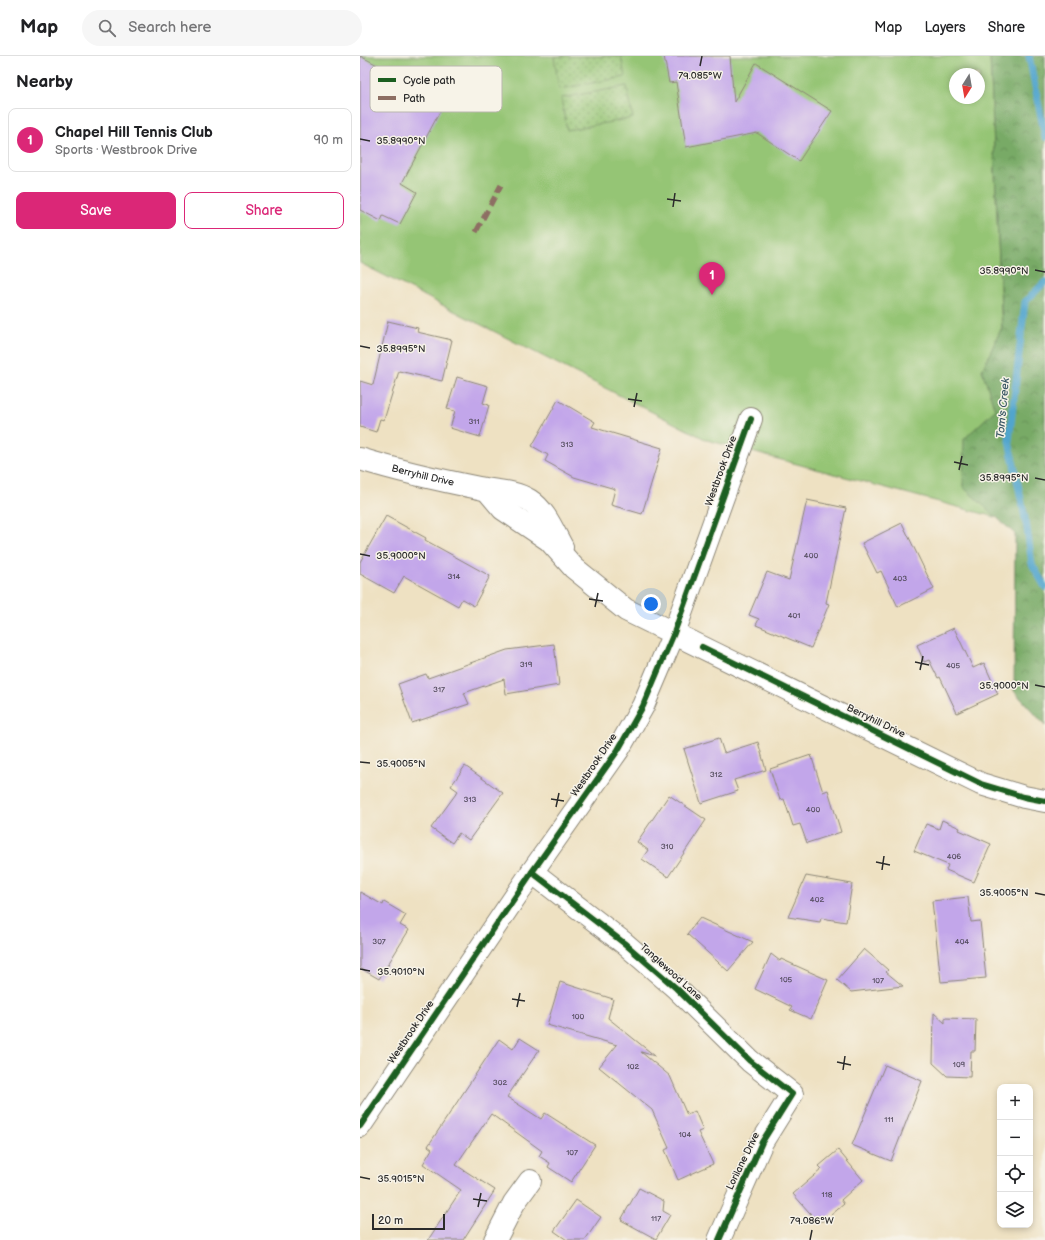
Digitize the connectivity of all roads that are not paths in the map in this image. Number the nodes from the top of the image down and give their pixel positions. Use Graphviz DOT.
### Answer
graph roads {
  1 [pos="751,419"];
  2 [pos="360,459"];
  3 [pos="674,633"];
  4 [pos="1045,801"];
  5 [pos="532,872"];
  6 [pos="792,1094"];
  7 [pos="360,1126"];
  8 [pos="530,1181"];
  9 [pos="495,1240"];
  10 [pos="719,1240"];
  1 -- 3 [label="street, Westbrook Drive"];
  2 -- 3 [label="street, Berryhill Drive"];
  3 -- 4 [label="street, Berryhill Drive"];
  3 -- 5 [label="street, Westbrook Drive"];
  5 -- 6 [label="street, Tanglewood Lane"];
  5 -- 7 [label="street, Westbrook Drive"];
  6 -- 10 [label="street, Lorilane Drive"];
  8 -- 9 [label="street"];
}
